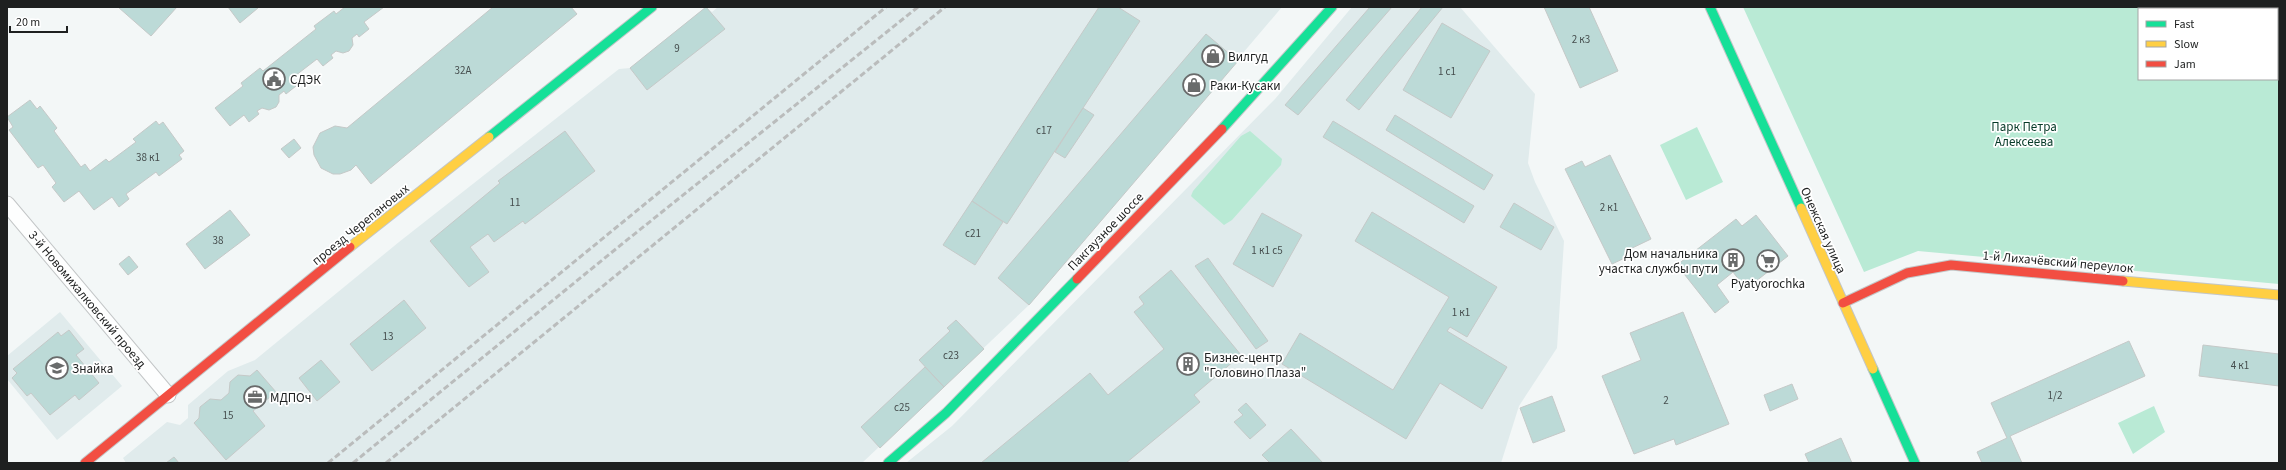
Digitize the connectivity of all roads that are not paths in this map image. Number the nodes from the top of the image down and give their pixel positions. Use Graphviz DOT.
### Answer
graph roads {
  1 [pos="652,7"];
  2 [pos="1332,7"];
  3 [pos="1710,7"];
  4 [pos="7,204"];
  5 [pos="2279,295"];
  6 [pos="1843,303"];
  7 [pos="168,395"];
  8 [pos="85,463"];
  9 [pos="888,463"];
  10 [pos="1915,463"];
  1 -- 7 [label="street, проезд Черепановых"];
  2 -- 9 [label="street, Пакгаузное шоссе"];
  3 -- 6 [label="street, Онежская улица"];
  4 -- 7 [label="street, 3-й Новомихалковский проезд"];
  5 -- 6 [label="street, 1-й Лихачёвский переулок"];
  6 -- 10 [label="street, Онежская улица"];
  7 -- 8 [label="street, проезд Черепановых"];
}
